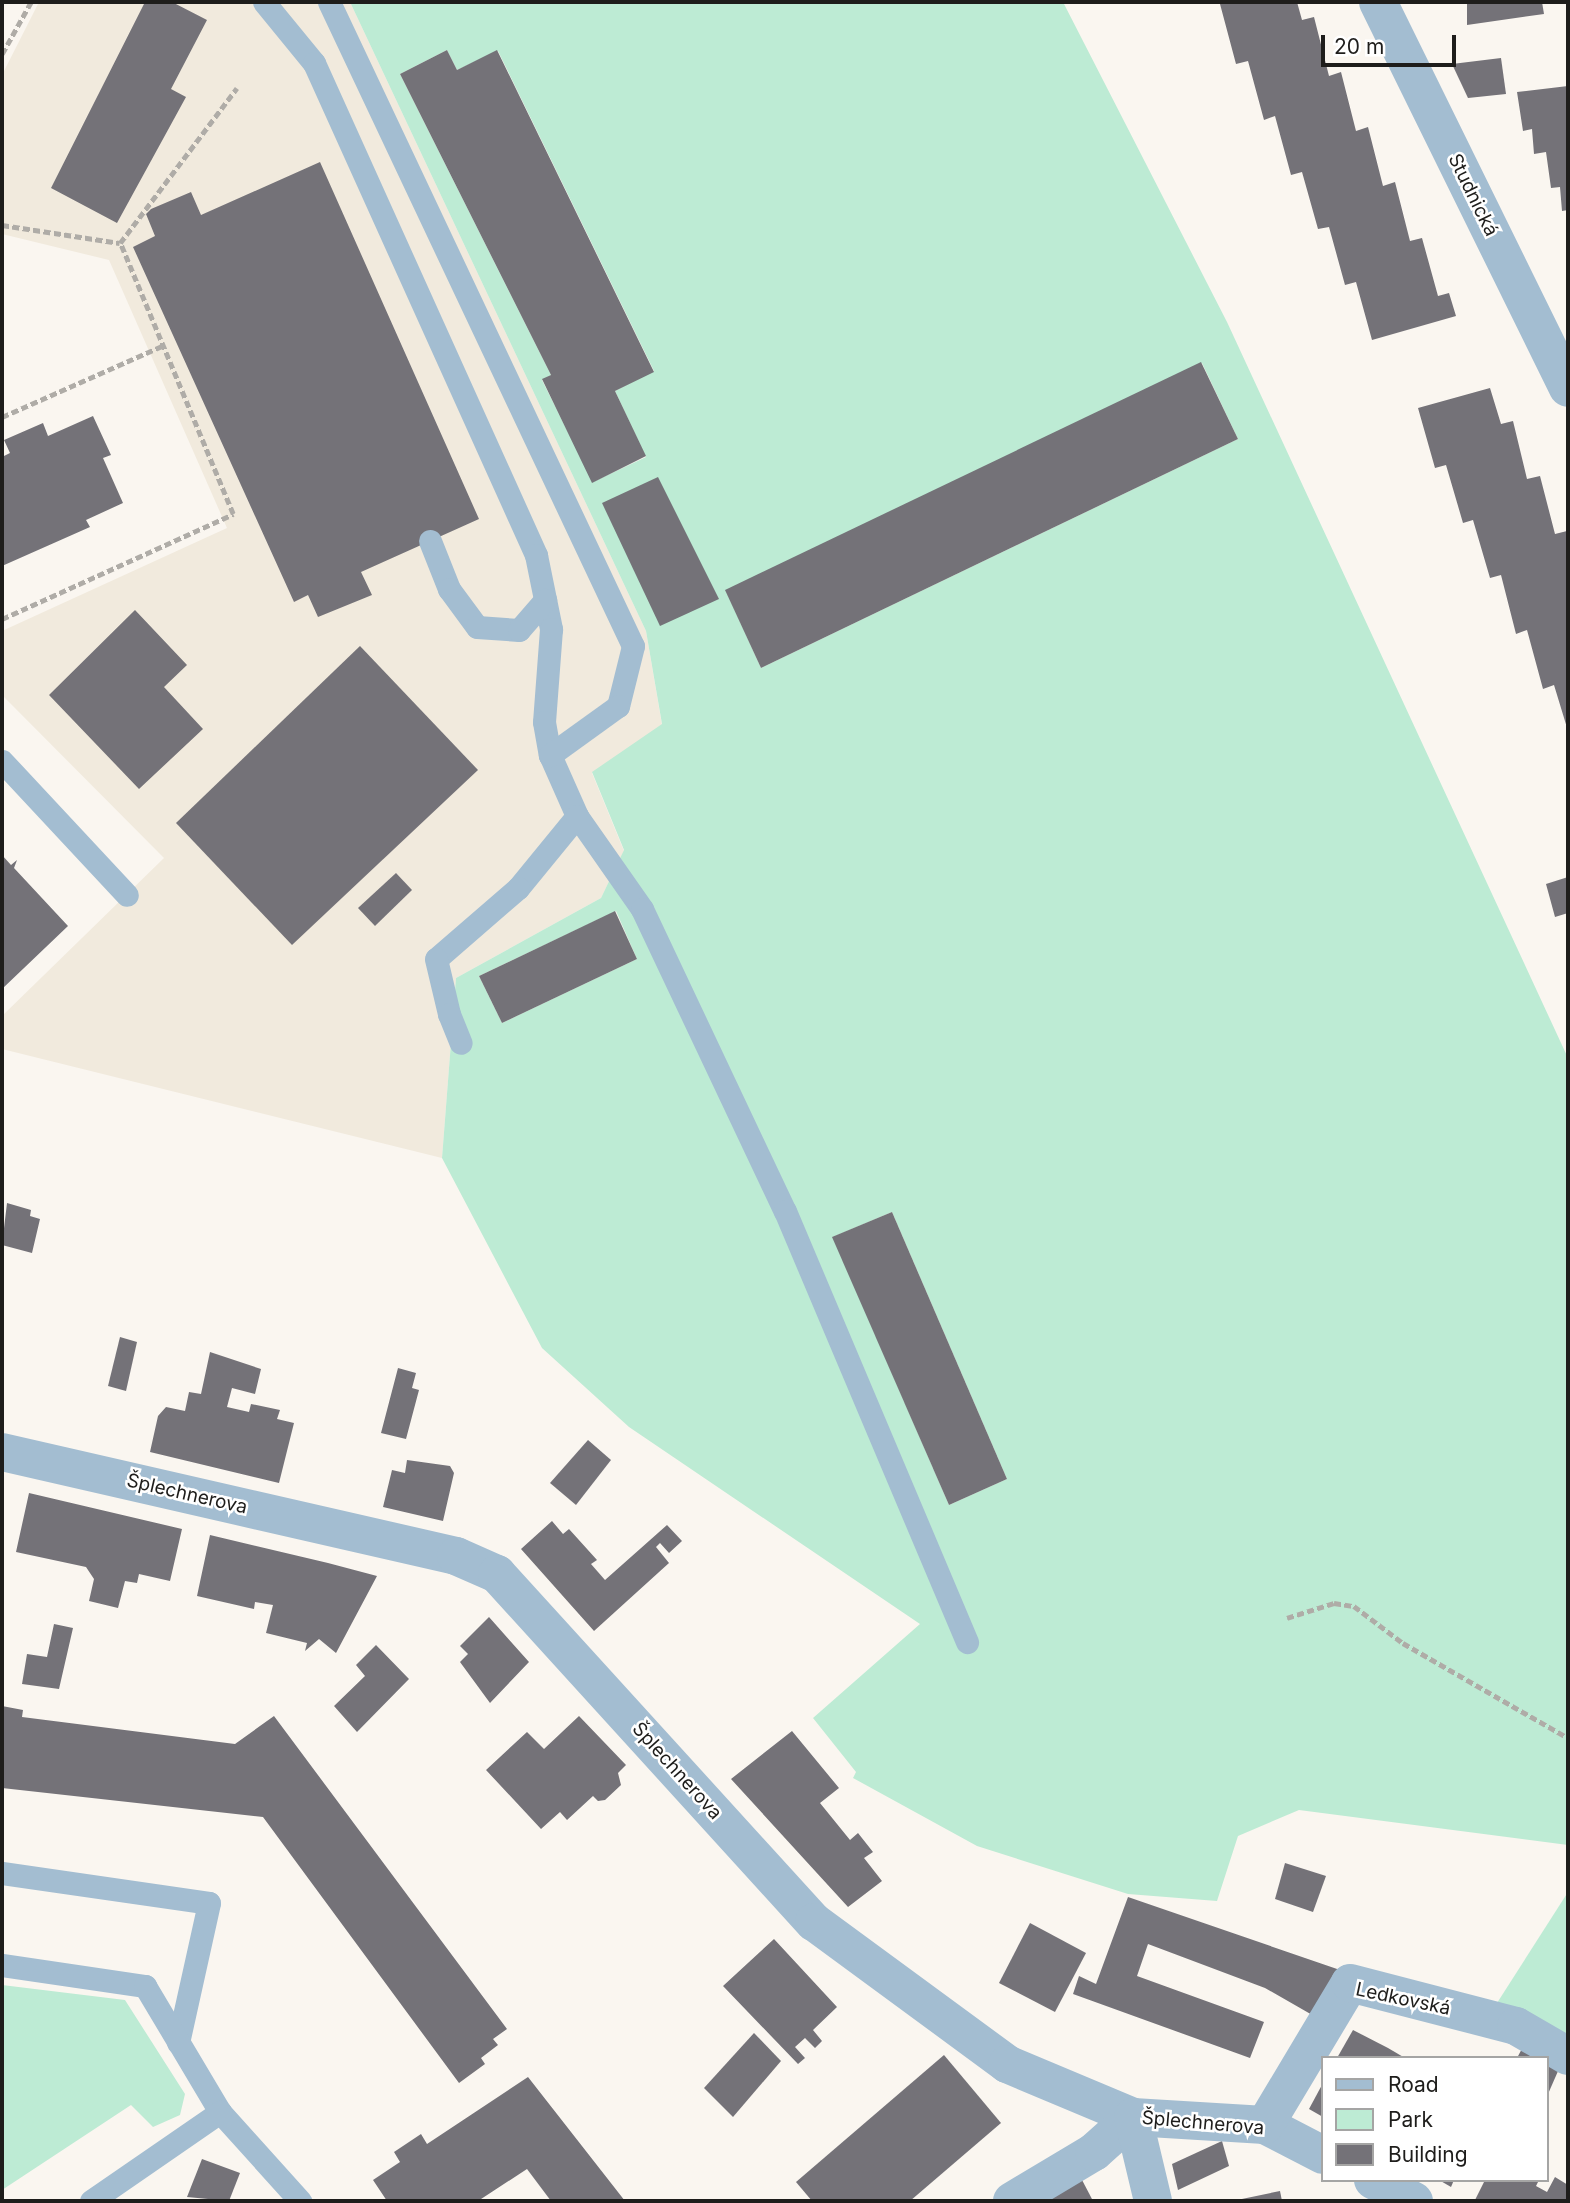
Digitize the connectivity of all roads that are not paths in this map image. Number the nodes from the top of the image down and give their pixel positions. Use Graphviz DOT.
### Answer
graph roads {
  1 [pos="264,2"];
  2 [pos="329,2"];
  3 [pos="1378,2"];
  4 [pos="1568,388"];
  5 [pos="430,541"];
  6 [pos="545,600"];
  7 [pos="550,755"];
  8 [pos="2,761"];
  9 [pos="577,816"];
  10 [pos="127,895"];
  11 [pos="461,1043"];
  12 [pos="2,1452"];
  13 [pos="967,1642"];
  14 [pos="2,1873"];
  15 [pos="2,1965"];
  16 [pos="178,2043"];
  17 [pos="1568,2056"];
  18 [pos="220,2112"];
  19 [pos="1133,2117"];
  20 [pos="1265,2125"];
  21 [pos="1322,2154"];
  22 [pos="1377,2182"];
  23 [pos="91,2201"];
  24 [pos="300,2201"];
  25 [pos="1012,2201"];
  26 [pos="1153,2201"];
  27 [pos="1414,2201"];
  1 -- 6 [label="lane"];
  2 -- 7 [label="lane"];
  3 -- 4 [label="street, Studnická"];
  5 -- 6 [label="lane"];
  6 -- 7 [label="lane"];
  7 -- 9 [label="lane"];
  8 -- 10 [label="lane"];
  9 -- 11 [label="lane"];
  9 -- 13 [label="lane"];
  12 -- 19 [label="street, Šplechnerova"];
  14 -- 16 [label="lane"];
  15 -- 16 [label="lane"];
  16 -- 18 [label="lane"];
  17 -- 20 [label="street, Ledkovská"];
  18 -- 23 [label="lane"];
  18 -- 24 [label="lane"];
  19 -- 20 [label="street, Šplechnerova"];
  19 -- 25 [label="street"];
  19 -- 26 [label="street"];
  20 -- 21 [label="street, Šplechnerova"];
  22 -- 27 [label="street"];
}
